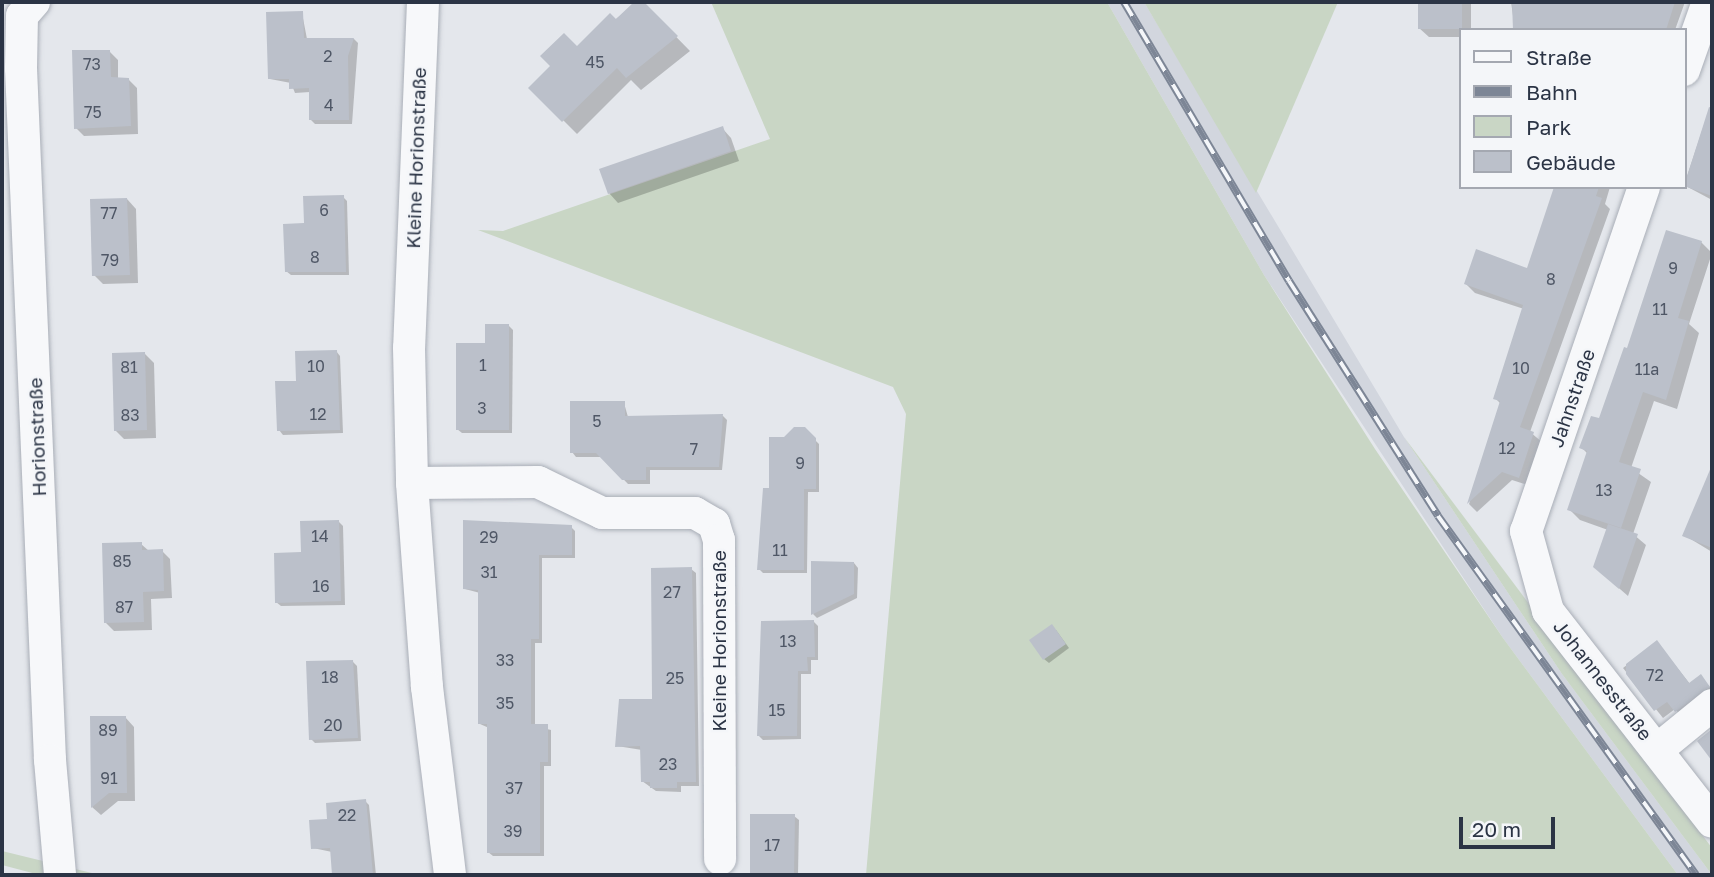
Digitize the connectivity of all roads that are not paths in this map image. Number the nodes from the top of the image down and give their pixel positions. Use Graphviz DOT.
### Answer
graph roads {
  1 [pos="34,2"];
  2 [pos="423,2"];
  3 [pos="1708,2"];
  4 [pos="1686,64"];
  5 [pos="1643,189"];
  6 [pos="412,483"];
  7 [pos="1548,611"];
  8 [pos="1712,705"];
  9 [pos="1657,750"];
  10 [pos="1712,822"];
  11 [pos="720,859"];
  12 [pos="60,875"];
  13 [pos="450,875"];
  1 -- 12 [label="street, Horionstraße"];
  2 -- 6 [label="street, Kleine Horionstraße"];
  3 -- 4 [label="street"];
  5 -- 7 [label="street, Jahnstraße"];
  6 -- 11 [label="street, Kleine Horionstraße"];
  6 -- 13 [label="street, Kleine Horionstraße"];
  7 -- 9 [label="street, Johannesstraße"];
  8 -- 9 [label="street, Johannesstraße"];
  9 -- 10 [label="street, Johannesstraße"];
}
